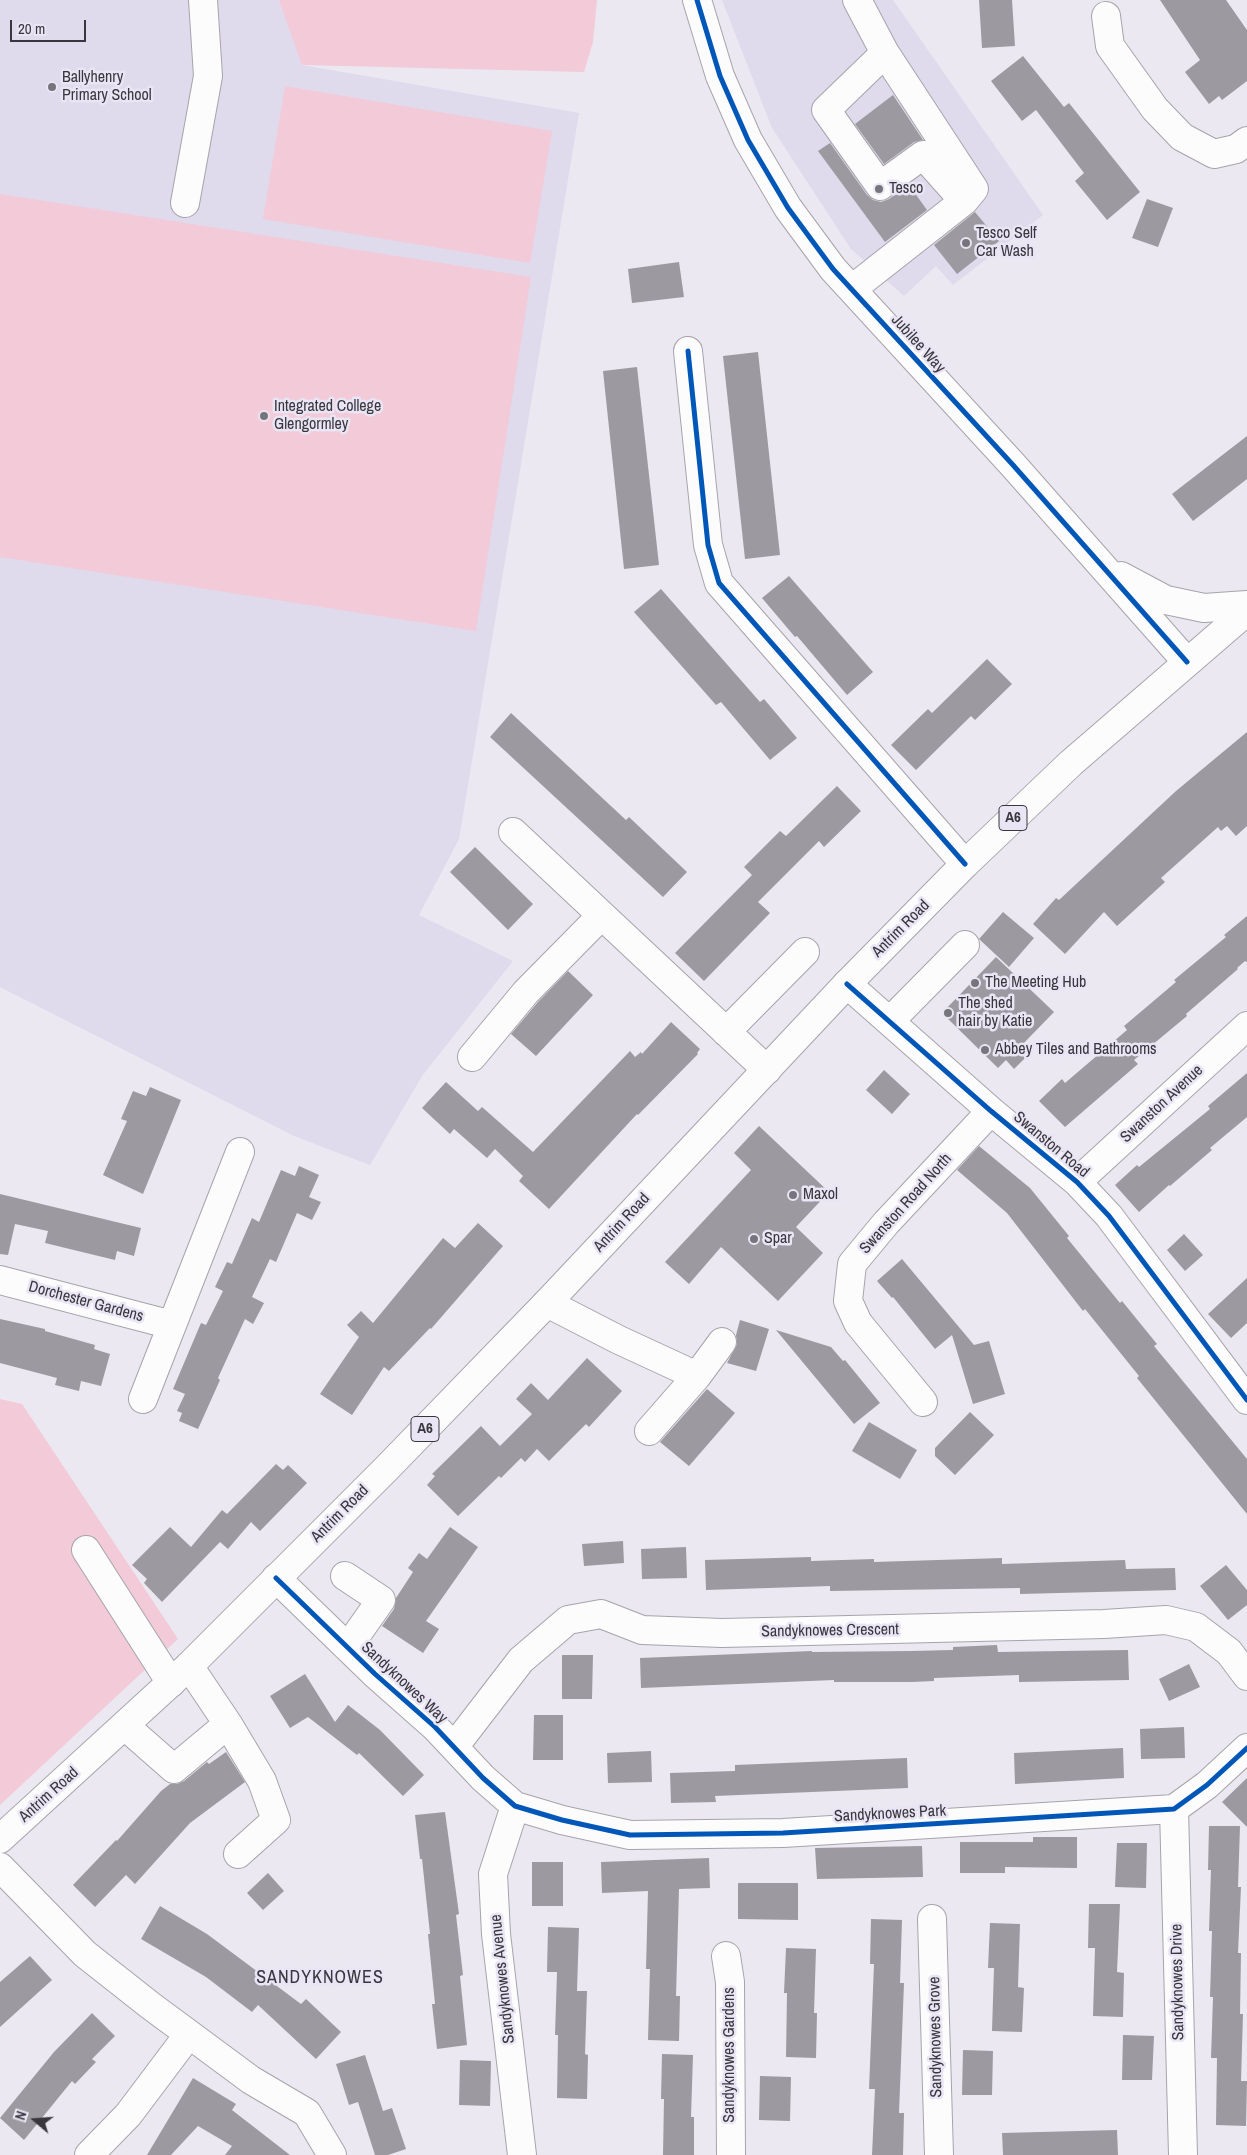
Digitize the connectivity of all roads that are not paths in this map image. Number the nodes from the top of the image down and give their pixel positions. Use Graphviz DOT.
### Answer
graph roads {
  1 [pos="203,0"];
  2 [pos="697,0"];
  3 [pos="857,0"];
  4 [pos="1106,16"];
  5 [pos="885,53"];
  6 [pos="1247,141"];
  7 [pos="964,201"];
  8 [pos="185,203"];
  9 [pos="852,289"];
  10 [pos="688,351"];
  11 [pos="1102,565"];
  12 [pos="1247,604"];
  13 [pos="1247,611"];
  14 [pos="1186,662"];
  15 [pos="513,832"];
  16 [pos="965,864"];
  17 [pos="602,916"];
  18 [pos="965,945"];
  19 [pos="805,952"];
  20 [pos="847,984"];
  21 [pos="890,1021"];
  22 [pos="1247,1026"];
  23 [pos="726,1032"];
  24 [pos="472,1057"];
  25 [pos="767,1070"];
  26 [pos="991,1111"];
  27 [pos="240,1152"];
  28 [pos="1077,1182"];
  29 [pos="0,1280"];
  30 [pos="547,1303"];
  31 [pos="172,1325"];
  32 [pos="722,1342"];
  33 [pos="697,1376"];
  34 [pos="1245,1391"];
  35 [pos="143,1399"];
  36 [pos="923,1402"];
  37 [pos="649,1431"];
  38 [pos="86,1550"];
  39 [pos="345,1576"];
  40 [pos="276,1578"];
  41 [pos="346,1646"];
  42 [pos="180,1674"];
  43 [pos="1247,1676"];
  44 [pos="228,1724"];
  45 [pos="125,1726"];
  46 [pos="454,1748"];
  47 [pos="1247,1748"];
  48 [pos="514,1806"];
  49 [pos="1174,1809"];
  50 [pos="0,1839"];
  51 [pos="238,1854"];
  52 [pos="0,1868"];
  53 [pos="932,1919"];
  54 [pos="726,1956"];
  55 [pos="189,2034"];
  56 [pos="89,2155"];
  57 [pos="332,2155"];
  58 [pos="522,2155"];
  59 [pos="731,2155"];
  60 [pos="939,2155"];
  61 [pos="1183,2155"];
  1 -- 8 [label="street"];
  2 -- 9 [label="street, Jubilee Way"];
  3 -- 5 [label="street"];
  4 -- 6 [label="street"];
  5 -- 7 [label="street"];
  5 -- 7 [label="street"];
  7 -- 9 [label="street"];
  9 -- 11 [label="street, Jubilee Way"];
  10 -- 16 [label="street"];
  11 -- 12 [label="street"];
  11 -- 14 [label="street, Jubilee Way"];
  13 -- 14 [label="street, Antrim Road / A6"];
  14 -- 16 [label="street, Antrim Road / A6"];
  15 -- 17 [label="street"];
  16 -- 20 [label="street, Antrim Road / A6"];
  17 -- 23 [label="street"];
  17 -- 24 [label="street"];
  18 -- 21 [label="street"];
  19 -- 23 [label="street"];
  20 -- 21 [label="street, Swanston Road"];
  20 -- 25 [label="street, Antrim Road / A6"];
  21 -- 26 [label="street, Swanston Road"];
  22 -- 28 [label="street, Swanston Avenue"];
  23 -- 25 [label="street"];
  25 -- 30 [label="street, Antrim Road / A6"];
  26 -- 28 [label="street, Swanston Road"];
  26 -- 36 [label="street, Swanston Road North"];
  27 -- 31 [label="street"];
  28 -- 34 [label="street, Swanston Road"];
  29 -- 31 [label="street, Dorchester Gardens"];
  30 -- 33 [label="street"];
  30 -- 40 [label="street, Antrim Road / A6"];
  31 -- 35 [label="street"];
  32 -- 33 [label="street"];
  33 -- 37 [label="street"];
  38 -- 42 [label="street"];
  39 -- 41 [label="street"];
  40 -- 41 [label="street, Sandyknowes Way"];
  40 -- 42 [label="street, Antrim Road / A6"];
  41 -- 46 [label="street, Sandyknowes Way"];
  42 -- 44 [label="street"];
  42 -- 45 [label="street, Antrim Road / A6"];
  43 -- 46 [label="street, Sandyknowes Crescent"];
  44 -- 45 [label="street"];
  44 -- 51 [label="street"];
  45 -- 50 [label="street, Antrim Road / A6"];
  46 -- 48 [label="street, Sandyknowes Way"];
  47 -- 49 [label="street"];
  48 -- 49 [label="street, Sandyknowes Park"];
  48 -- 58 [label="street, Sandyknowes Avenue"];
  49 -- 61 [label="street, Sandyknowes Drive"];
  52 -- 55 [label="street"];
  53 -- 60 [label="street, Sandyknowes Grove"];
  54 -- 59 [label="street, Sandyknowes Gardens"];
  55 -- 56 [label="street"];
  55 -- 57 [label="street"];
}
